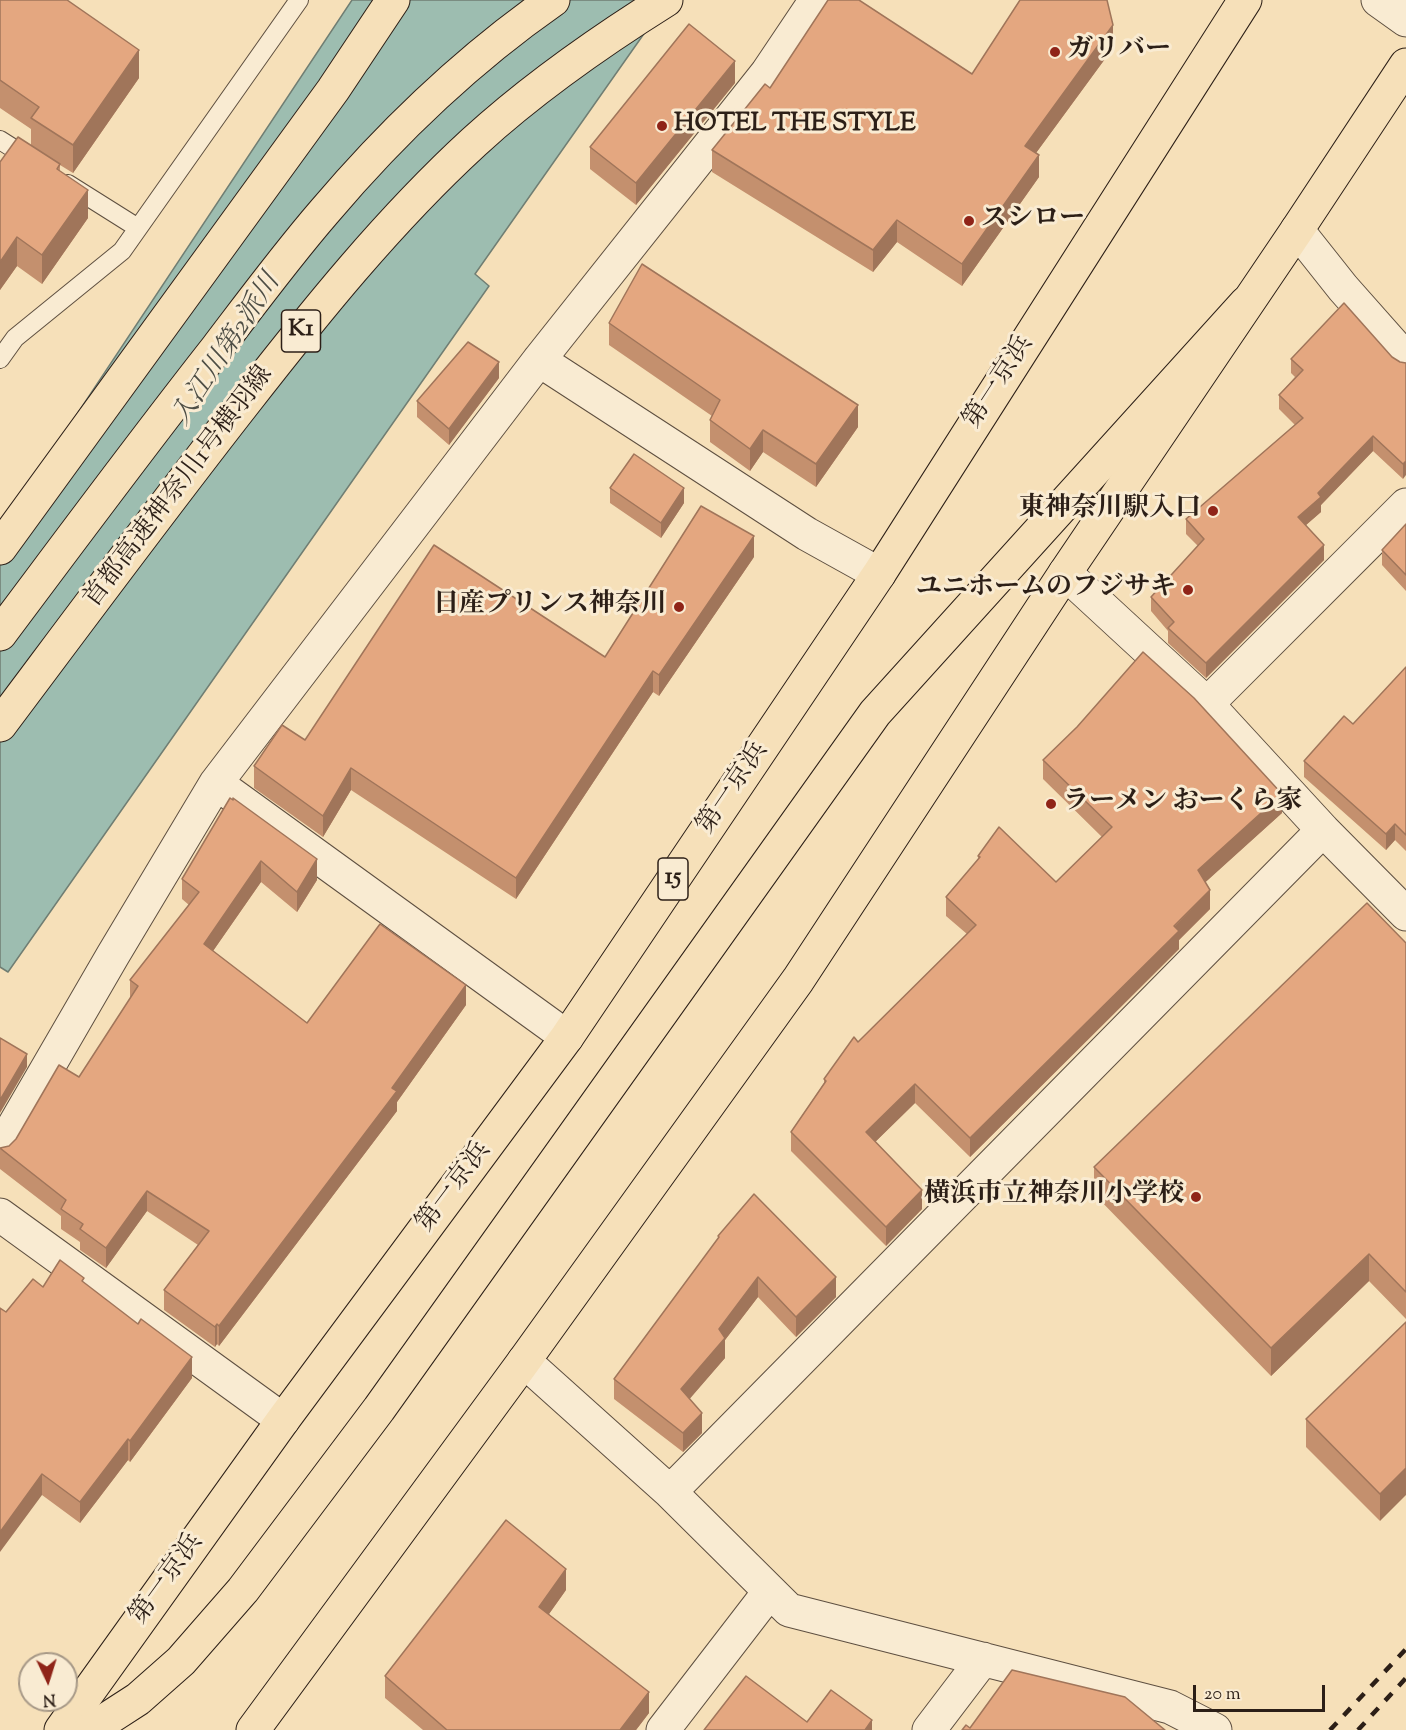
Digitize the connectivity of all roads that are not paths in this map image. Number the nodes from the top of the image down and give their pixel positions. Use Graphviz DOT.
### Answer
graph roads {
  1 [pos="299,0"];
  2 [pos="393,0"];
  3 [pos="553,0"];
  4 [pos="666,0"];
  5 [pos="816,0"];
  6 [pos="1245,0"];
  7 [pos="1378,0"];
  8 [pos="1406,20"];
  9 [pos="1406,64"];
  10 [pos="0,140"];
  11 [pos="138,228"];
  12 [pos="1297,230"];
  13 [pos="1246,303"];
  14 [pos="1406,359"];
  15 [pos="0,360"];
  16 [pos="539,360"];
  17 [pos="1406,505"];
  18 [pos="0,548"];
  19 [pos="1065,573"];
  20 [pos="879,574"];
  21 [pos="0,634"];
  22 [pos="1207,704"];
  23 [pos="0,725"];
  24 [pos="216,783"];
  25 [pos="1323,830"];
  26 [pos="1406,914"];
  27 [pos="567,1037"];
  28 [pos="0,1150"];
  29 [pos="0,1215"];
  30 [pos="524,1361"];
  31 [pos="283,1420"];
  32 [pos="670,1492"];
  33 [pos="770,1591"];
  34 [pos="983,1659"];
  35 [pos="61,1730"];
  36 [pos="90,1730"];
  37 [pos="253,1730"];
  38 [pos="663,1730"];
  39 [pos="929,1730"];
  40 [pos="1215,1730"];
  1 -- 11 [label="lane"];
  2 -- 18 [label="highway"];
  3 -- 21 [label="highway, K1"];
  4 -- 23 [label="highway, 首都高速神奈川1号横羽線 / K1"];
  5 -- 16 [label="street"];
  6 -- 20 [label="highway, 第一京浜 / 15"];
  7 -- 8 [label="street"];
  9 -- 12 [label="highway"];
  10 -- 11 [label="lane"];
  11 -- 15 [label="lane"];
  12 -- 13 [label="highway"];
  12 -- 14 [label="street"];
  13 -- 19 [label="highway"];
  13 -- 36 [label="highway"];
  16 -- 20 [label="street"];
  16 -- 24 [label="street"];
  17 -- 22 [label="street"];
  19 -- 22 [label="street"];
  19 -- 30 [label="highway"];
  20 -- 27 [label="highway, 第一京浜 / 15"];
  22 -- 25 [label="street"];
  24 -- 27 [label="street"];
  24 -- 28 [label="street"];
  25 -- 26 [label="street"];
  25 -- 32 [label="street"];
  27 -- 31 [label="highway, 第一京浜 / 15"];
  29 -- 31 [label="street"];
  30 -- 32 [label="street"];
  30 -- 37 [label="highway"];
  31 -- 35 [label="highway, 第一京浜 / 15"];
  32 -- 33 [label="street"];
  33 -- 34 [label="street"];
  33 -- 38 [label="street"];
  34 -- 39 [label="street"];
  34 -- 40 [label="street"];
}
